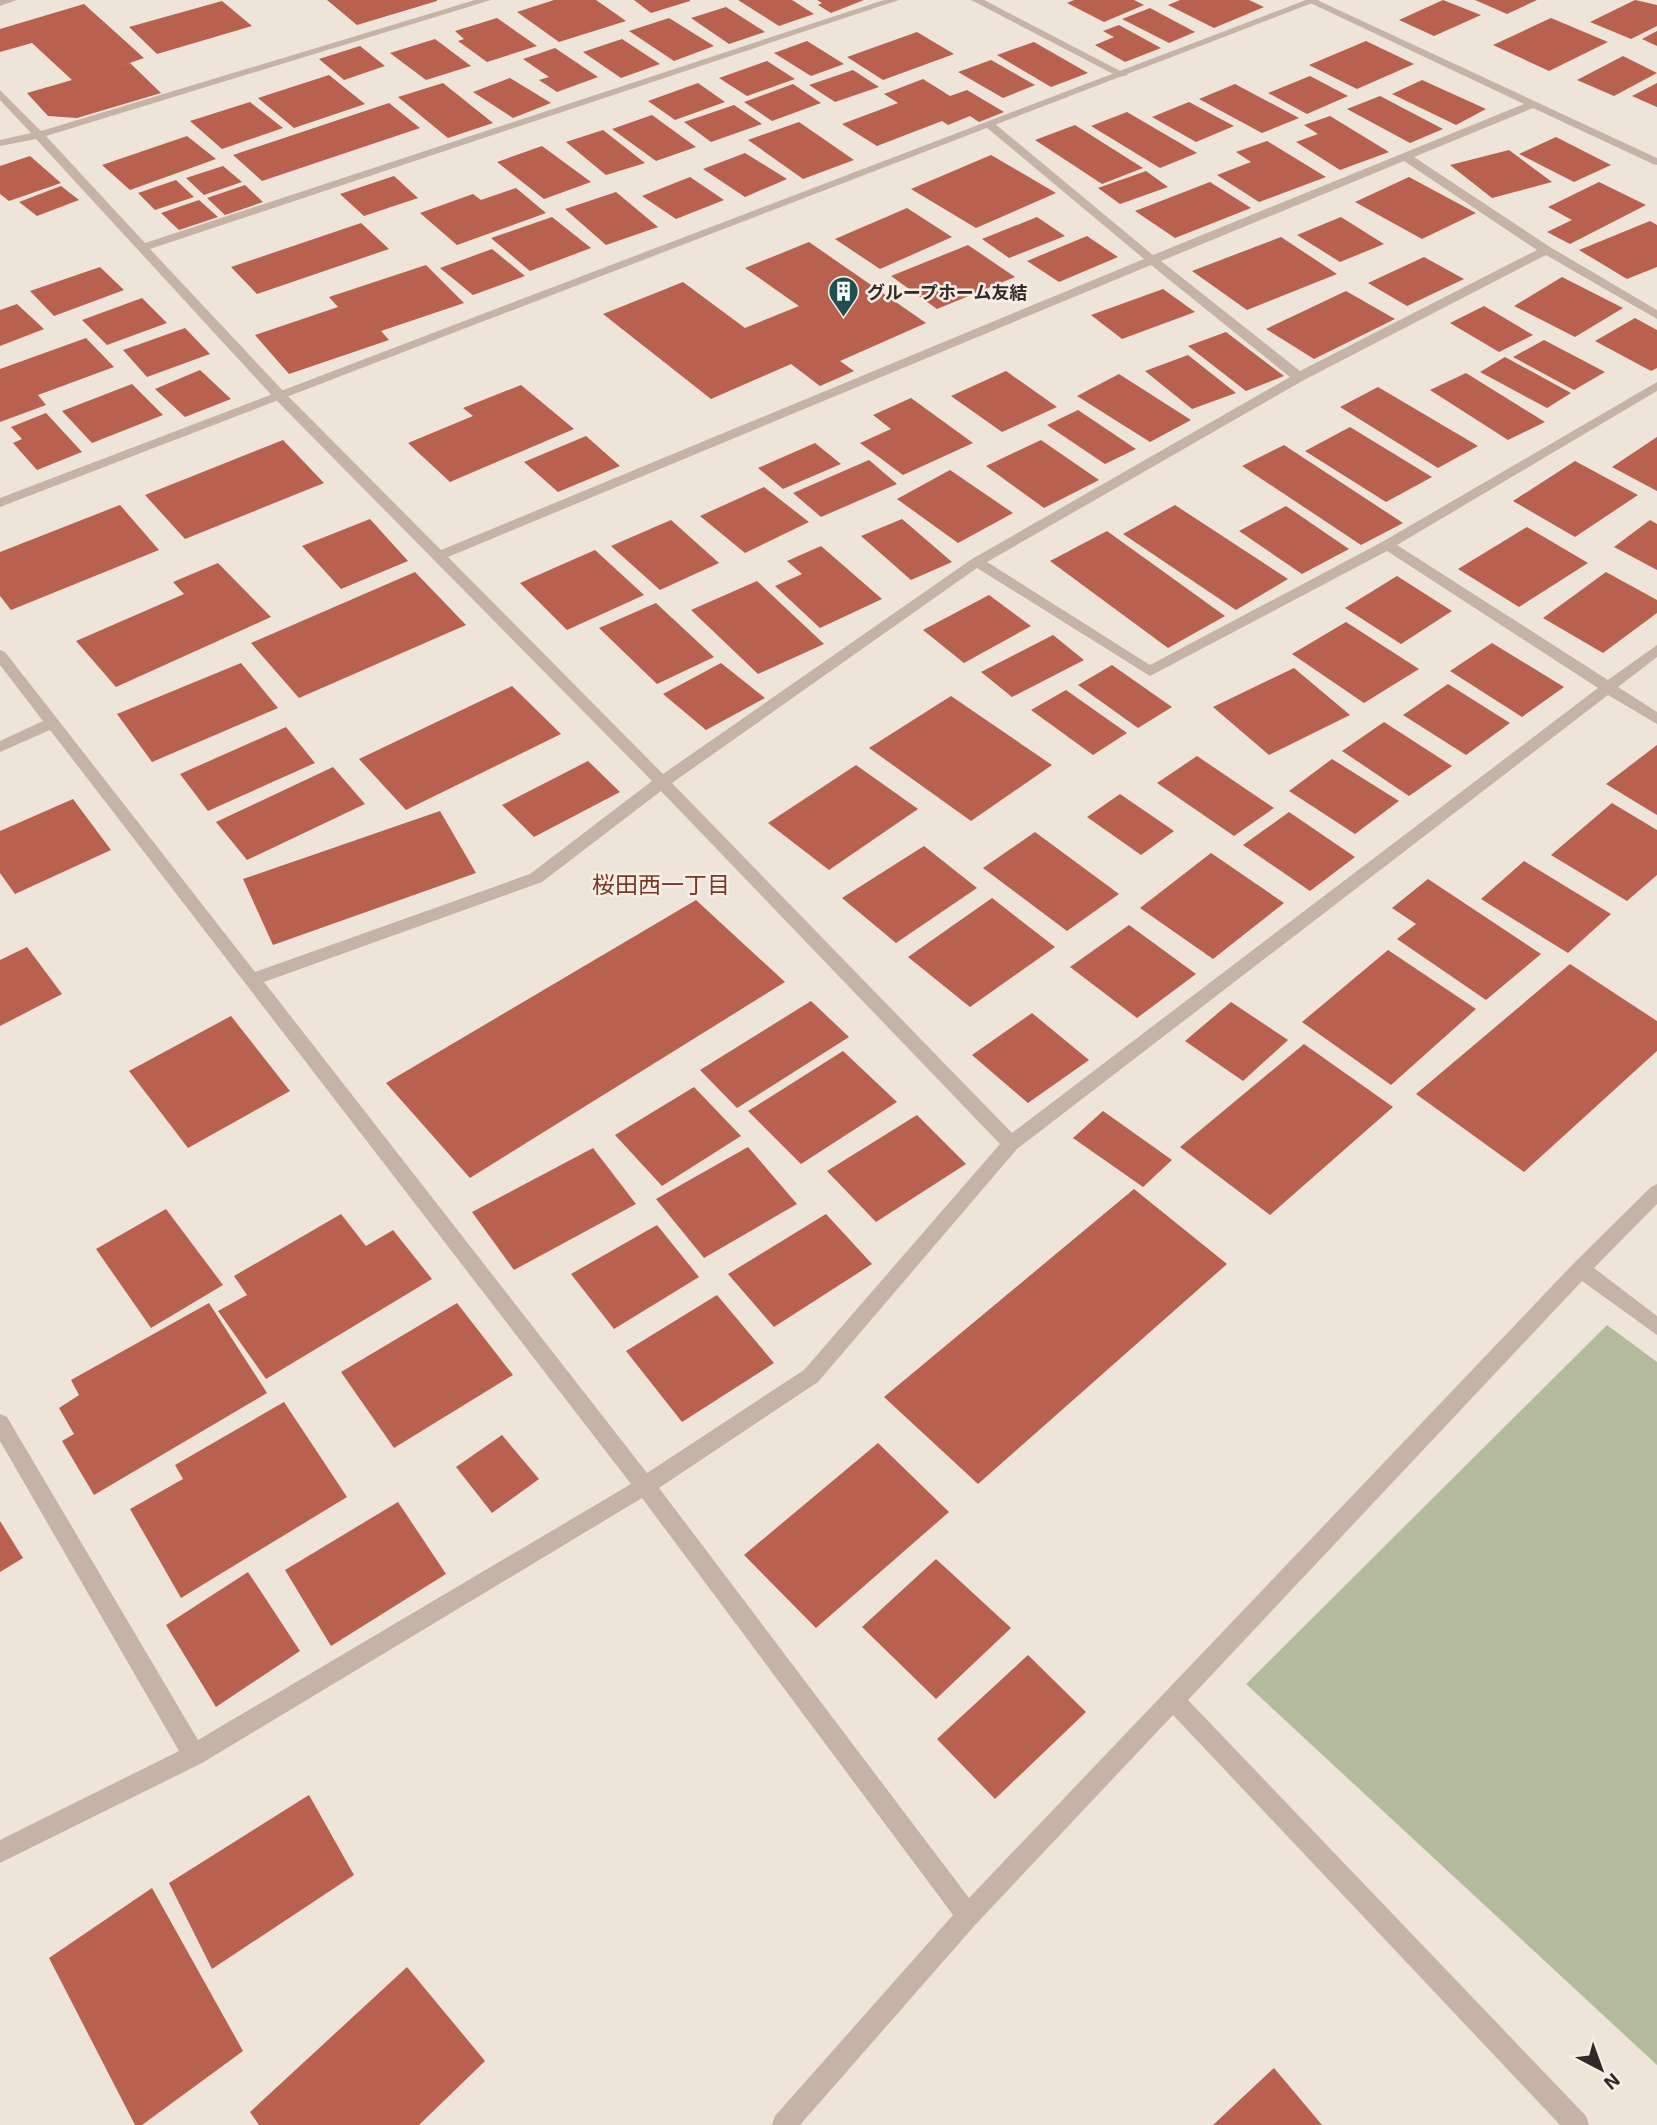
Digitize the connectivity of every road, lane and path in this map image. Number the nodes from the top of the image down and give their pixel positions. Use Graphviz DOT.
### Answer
graph roads {
  1 [pos="12,0"];
  2 [pos="486,0"];
  3 [pos="894,0"];
  4 [pos="976,0"];
  5 [pos="1312,0"];
  6 [pos="0,3"];
  7 [pos="1123,75"];
  8 [pos="0,93"];
  9 [pos="1534,104"];
  10 [pos="990,125"];
  11 [pos="39,135"];
  12 [pos="0,143"];
  13 [pos="1406,157"];
  14 [pos="1657,162"];
  15 [pos="143,247"];
  16 [pos="1546,250"];
  17 [pos="1152,260"];
  18 [pos="1657,315"];
  19 [pos="1299,377"];
  20 [pos="1657,386"];
  21 [pos="281,397"];
  22 [pos="0,503"];
  23 [pos="1387,545"];
  24 [pos="439,556"];
  25 [pos="977,562"];
  26 [pos="1657,650"];
  27 [pos="0,655"];
  28 [pos="1607,689"];
  29 [pos="1657,719"];
  30 [pos="53,722"];
  31 [pos="0,747"];
  32 [pos="662,782"];
  33 [pos="251,980"];
  34 [pos="1012,1144"];
  35 [pos="1657,1192"];
  36 [pos="1581,1269"];
  37 [pos="1657,1326"];
  38 [pos="0,1423"];
  39 [pos="645,1486"];
  40 [pos="1172,1699"];
  41 [pos="194,1755"];
  42 [pos="0,1852"];
  43 [pos="968,1916"];
  44 [pos="784,2125"];
  45 [pos="1577,2125"];
  1 -- 6 [label="street"];
  2 -- 11 [label="street"];
  3 -- 15 [label="street"];
  4 -- 7 [label="street"];
  5 -- 7 [label="street"];
  5 -- 9 [label="street"];
  7 -- 10 [label="street"];
  8 -- 11 [label="street"];
  9 -- 13 [label="street"];
  9 -- 14 [label="street"];
  10 -- 17 [label="street"];
  10 -- 21 [label="street"];
  11 -- 12 [label="street"];
  11 -- 15 [label="street"];
  13 -- 16 [label="street"];
  13 -- 17 [label="street"];
  15 -- 21 [label="street"];
  16 -- 18 [label="street"];
  16 -- 19 [label="street"];
  17 -- 19 [label="street"];
  17 -- 24 [label="street"];
  19 -- 25 [label="street"];
  20 -- 23 [label="street"];
  21 -- 22 [label="street"];
  21 -- 24 [label="street"];
  23 -- 25 [label="street"];
  23 -- 28 [label="street"];
  24 -- 32 [label="street"];
  25 -- 32 [label="street"];
  26 -- 28 [label="street"];
  27 -- 30 [label="street"];
  28 -- 29 [label="street"];
  28 -- 34 [label="street"];
  30 -- 31 [label="street"];
  30 -- 33 [label="street"];
  32 -- 33 [label="street"];
  32 -- 34 [label="street"];
  33 -- 39 [label="street"];
  34 -- 39 [label="street"];
  35 -- 36 [label="street"];
  36 -- 37 [label="street"];
  36 -- 40 [label="street"];
  38 -- 41 [label="street"];
  39 -- 41 [label="street"];
  39 -- 43 [label="street"];
  40 -- 43 [label="street"];
  40 -- 45 [label="street"];
  41 -- 42 [label="street"];
  43 -- 44 [label="street"];
}
